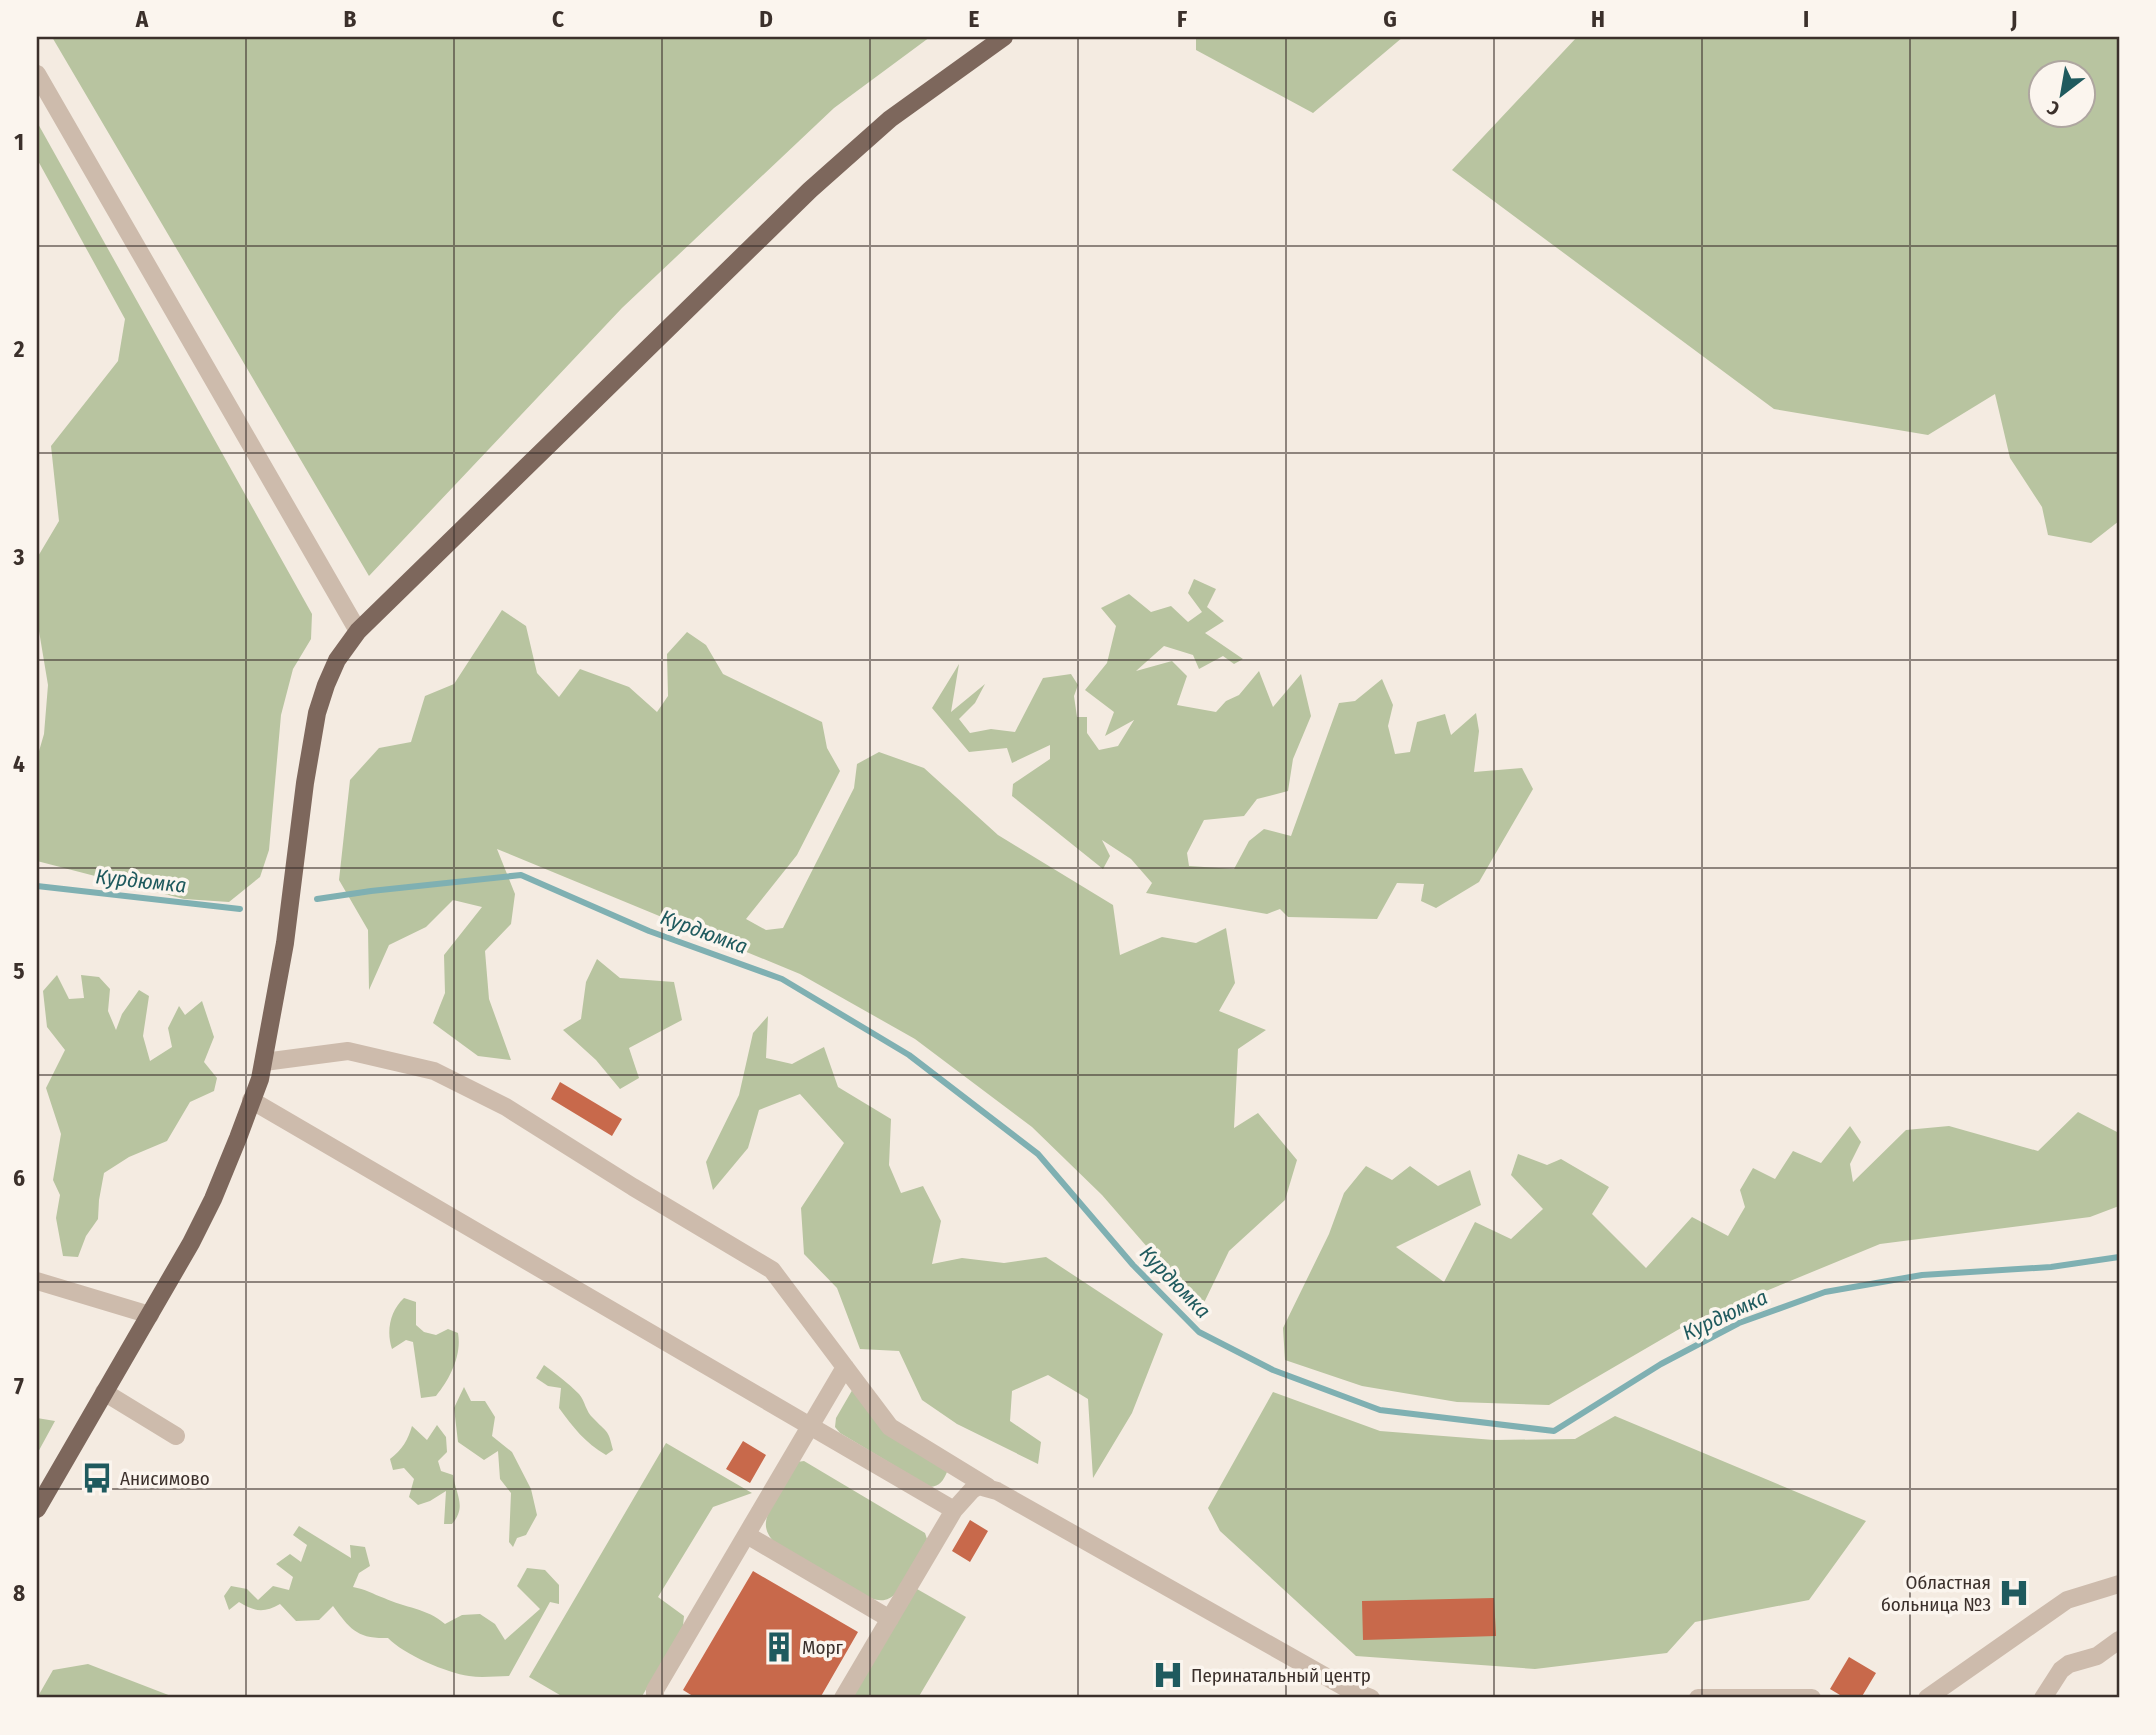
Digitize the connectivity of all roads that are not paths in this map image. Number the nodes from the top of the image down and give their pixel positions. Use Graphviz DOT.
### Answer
graph roads {
  1 [pos="1003,37"];
  2 [pos="37,74"];
  3 [pos="358,631"];
  4 [pos="264,1062"];
  5 [pos="251,1100"];
  6 [pos="37,1280"];
  7 [pos="150,1315"];
  8 [pos="845,1367"];
  9 [pos="104,1392"];
  10 [pos="811,1428"];
  11 [pos="176,1436"];
  12 [pos="988,1487"];
  13 [pos="37,1509"];
  14 [pos="954,1510"];
  15 [pos="747,1535"];
  16 [pos="2119,1584"];
  17 [pos="890,1619"];
  18 [pos="2119,1640"];
  19 [pos="655,1698"];
  20 [pos="843,1698"];
  21 [pos="1371,1698"];
  22 [pos="1698,1698"];
  23 [pos="1812,1698"];
  24 [pos="1927,1698"];
  25 [pos="2043,1698"];
  1 -- 3 [label="main road"];
  2 -- 3 [label="street"];
  3 -- 4 [label="main road"];
  4 -- 5 [label="main road"];
  4 -- 8 [label="street"];
  5 -- 7 [label="main road"];
  5 -- 10 [label="street"];
  6 -- 7 [label="street"];
  7 -- 9 [label="main road"];
  8 -- 10 [label="street"];
  8 -- 12 [label="street"];
  9 -- 11 [label="street"];
  9 -- 13 [label="main road"];
  10 -- 14 [label="street"];
  10 -- 15 [label="street"];
  12 -- 14 [label="street"];
  12 -- 21 [label="street"];
  14 -- 17 [label="street"];
  15 -- 17 [label="street"];
  15 -- 19 [label="street"];
  16 -- 24 [label="street"];
  17 -- 20 [label="street"];
  18 -- 25 [label="street"];
  22 -- 23 [label="street"];
}
